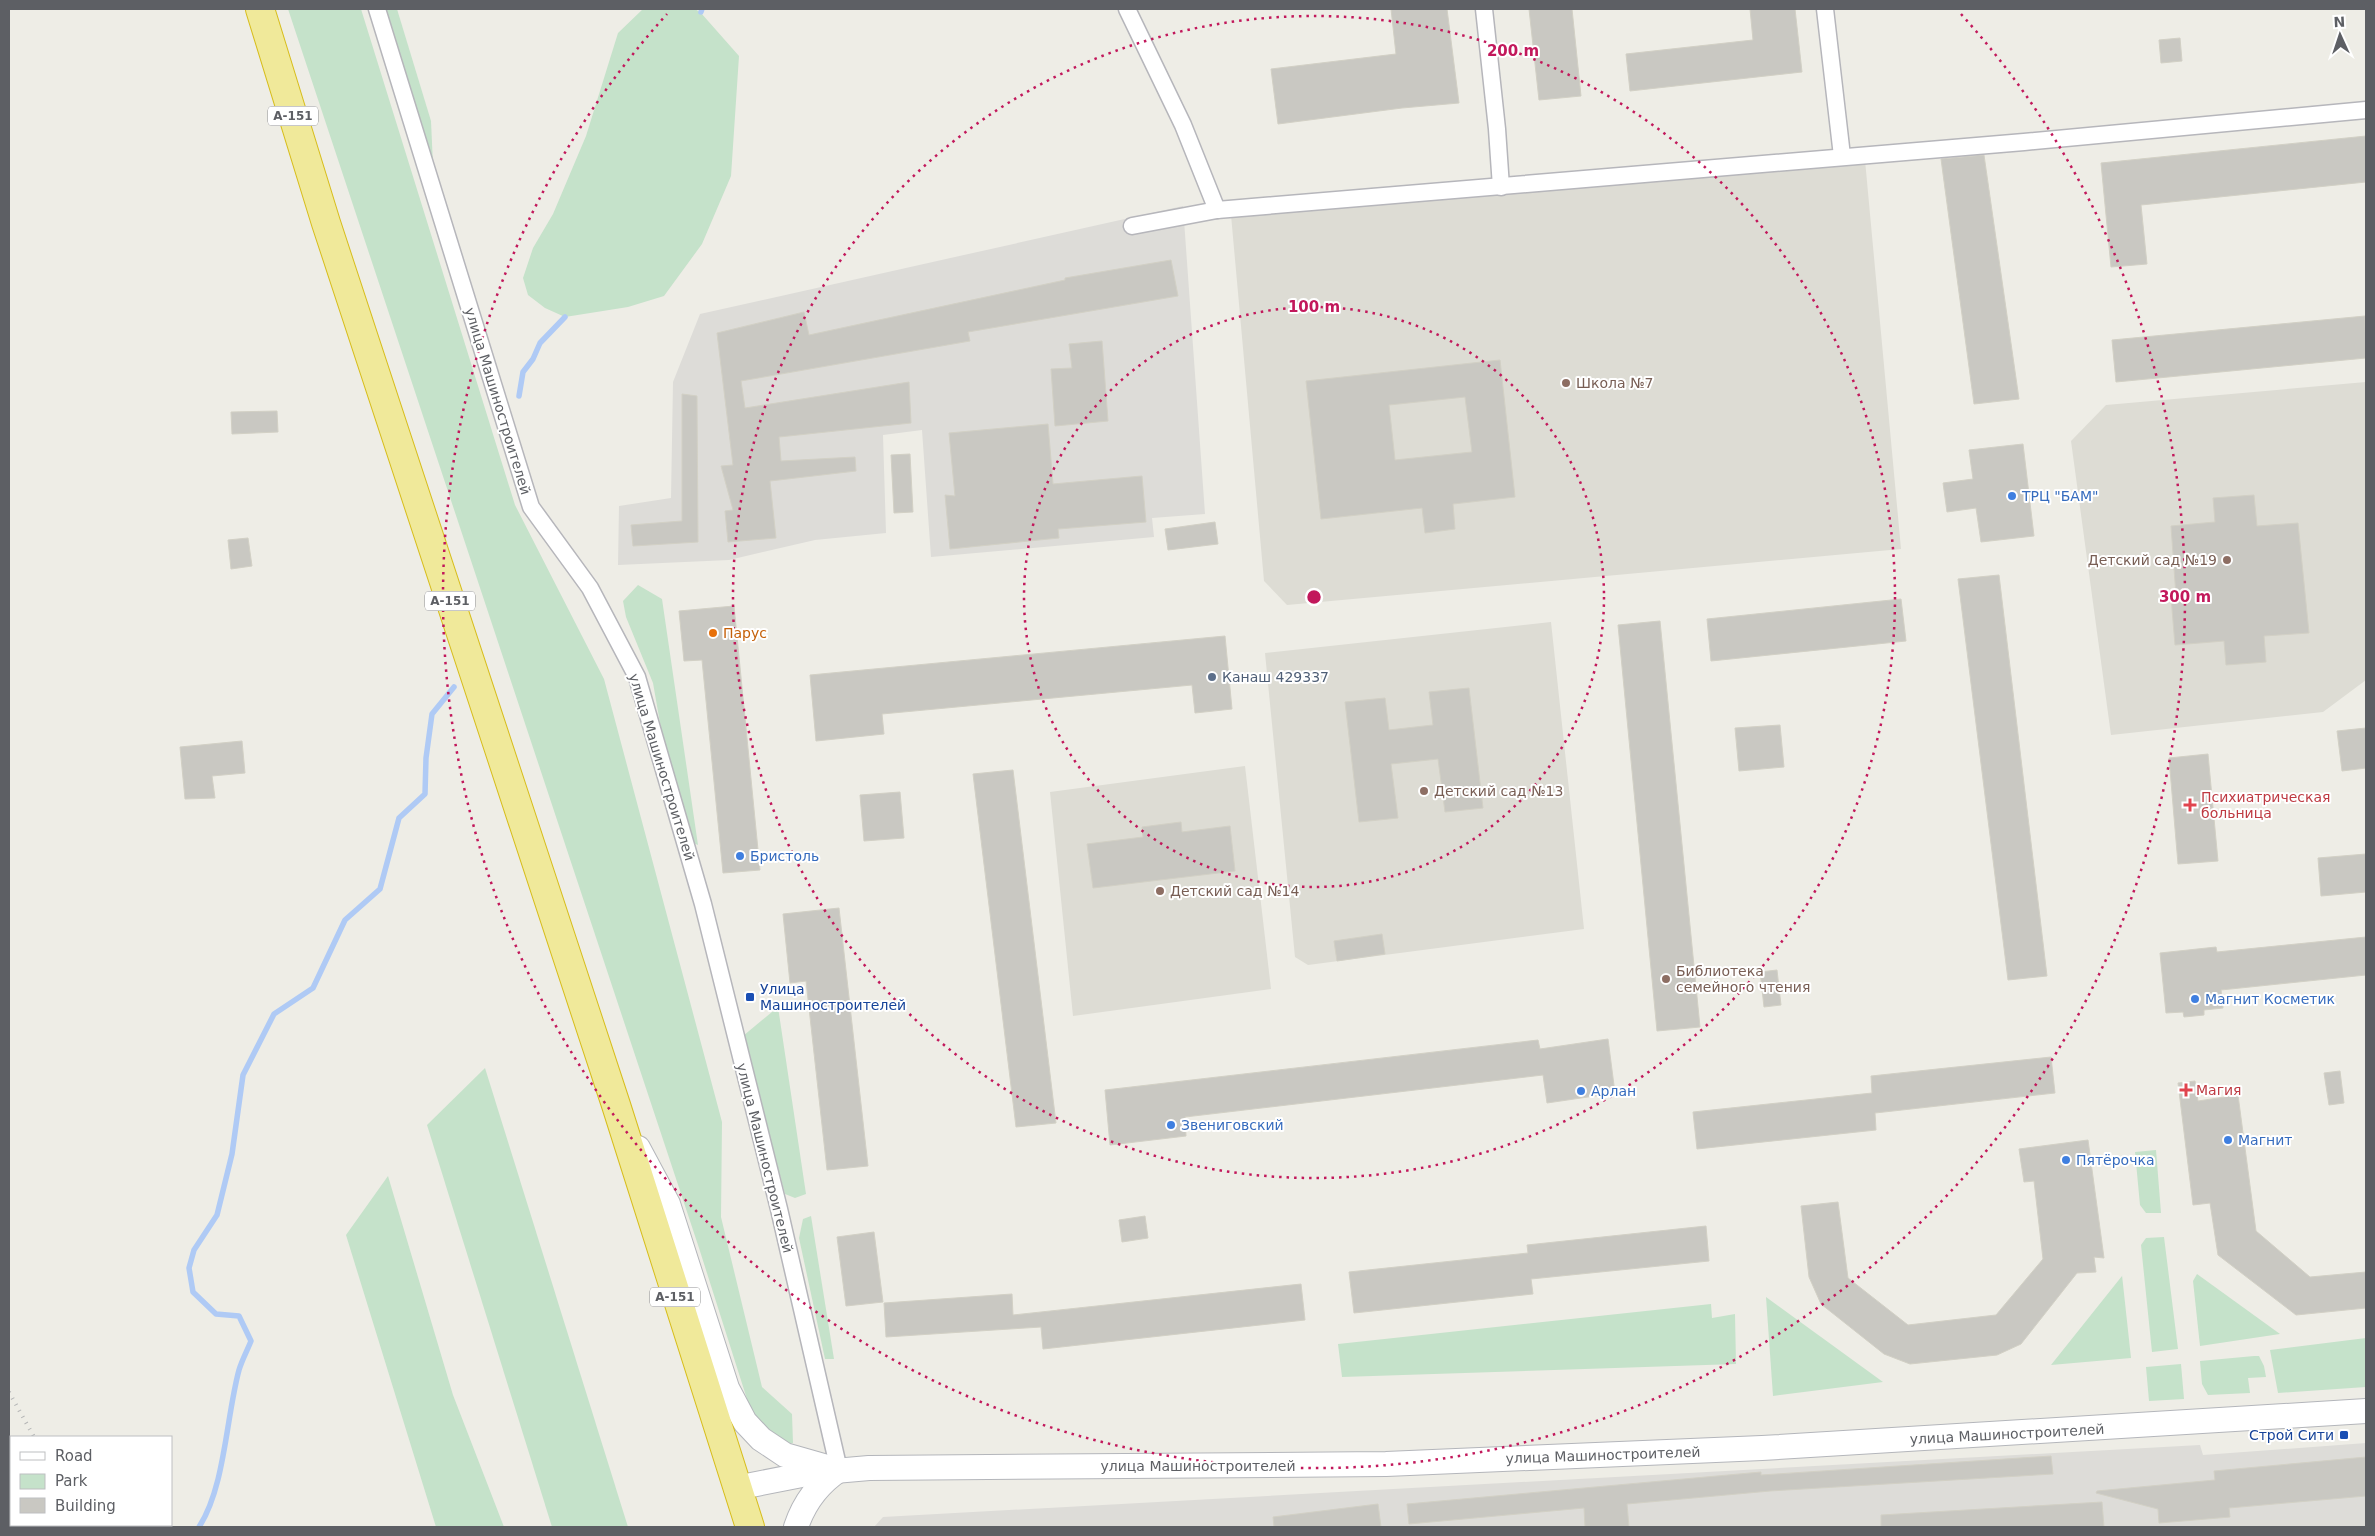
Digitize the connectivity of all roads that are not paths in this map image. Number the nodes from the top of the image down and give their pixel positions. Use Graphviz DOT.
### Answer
graph roads {
  1 [pos="260,9"];
  2 [pos="377,9"];
  3 [pos="1127,9"];
  4 [pos="1484,9"];
  5 [pos="1825,9"];
  6 [pos="2366,110"];
  7 [pos="1842,156"];
  8 [pos="1501,187"];
  9 [pos="1218,210"];
  10 [pos="1132,226"];
  11 [pos="616,1105"];
  12 [pos="2366,1411"];
  13 [pos="839,1470"];
  14 [pos="736,1488"];
  15 [pos="750,1527"];
  16 [pos="796,1527"];
  1 -- 11 [label="highway, А-151"];
  2 -- 13 [label="street, улица Машиностроителей"];
  3 -- 9 [label="street"];
  4 -- 8 [label="street"];
  5 -- 7 [label="street"];
  6 -- 7 [label="street"];
  7 -- 8 [label="street"];
  8 -- 9 [label="street"];
  9 -- 10 [label="street"];
  11 -- 13 [label="main road"];
  11 -- 14 [label="highway, А-151"];
  12 -- 13 [label="main road, улица Машиностроителей"];
  13 -- 14 [label="main road, улица Машиностроителей"];
  13 -- 16 [label="main road"];
  14 -- 15 [label="highway, А-151"];
}
